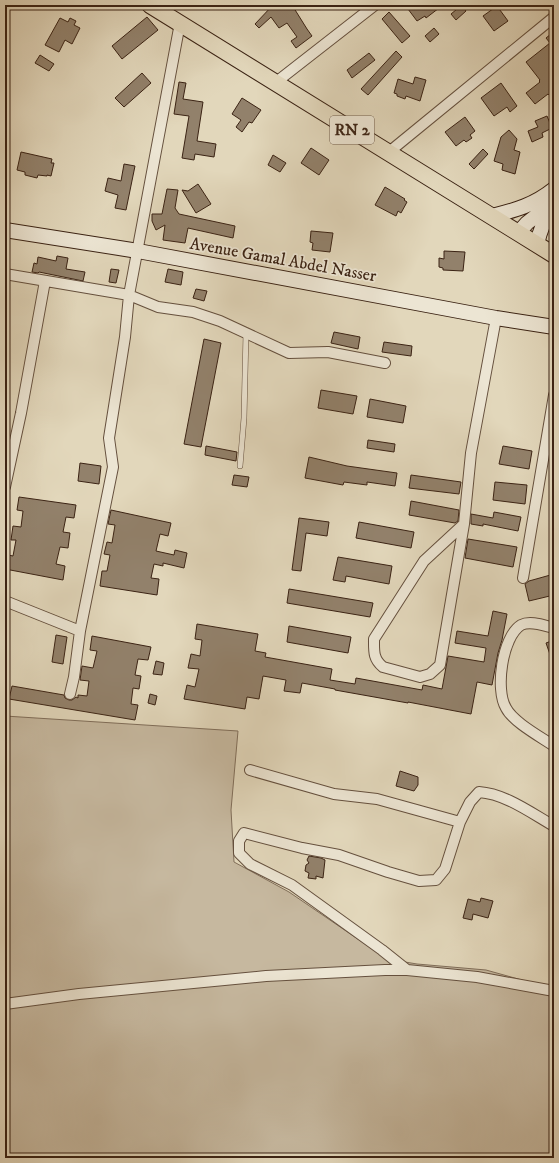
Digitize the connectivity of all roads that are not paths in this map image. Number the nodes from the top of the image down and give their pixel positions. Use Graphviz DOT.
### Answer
graph roads {
  1 [pos="150,5"];
  2 [pos="375,5"];
  3 [pos="554,17"];
  4 [pos="180,23"];
  5 [pos="275,83"];
  6 [pos="389,152"];
  7 [pos="554,189"];
  8 [pos="554,203"];
  9 [pos="492,216"];
  10 [pos="5,230"];
  11 [pos="519,232"];
  12 [pos="537,244"];
  13 [pos="138,252"];
  14 [pos="554,255"];
  15 [pos="5,274"];
  16 [pos="45,281"];
  17 [pos="129,295"];
  18 [pos="496,318"];
  19 [pos="554,327"];
  20 [pos="246,333"];
  21 [pos="385,363"];
  22 [pos="554,395"];
  23 [pos="240,466"];
  24 [pos="5,487"];
  25 [pos="464,524"];
  26 [pos="524,578"];
  27 [pos="5,601"];
  28 [pos="554,628"];
  29 [pos="80,631"];
  30 [pos="70,694"];
  31 [pos="554,746"];
  32 [pos="250,770"];
  33 [pos="460,822"];
  34 [pos="554,826"];
  35 [pos="407,970"];
  36 [pos="554,991"];
  37 [pos="5,1004"];
  1 -- 4 [label="main road, RN 2"];
  2 -- 5 [label="street"];
  3 -- 6 [label="street"];
  4 -- 5 [label="main road, RN 2"];
  4 -- 13 [label="street"];
  5 -- 6 [label="main road, RN 2"];
  6 -- 9 [label="main road, RN 2"];
  7 -- 9 [label="street"];
  8 -- 11 [label="street"];
  8 -- 12 [label="street"];
  9 -- 11 [label="main road, RN 2"];
  10 -- 13 [label="street, Avenue Gamal Abdel Nasser"];
  11 -- 12 [label="main road, RN 2"];
  12 -- 14 [label="main road, RN 2"];
  13 -- 17 [label="street"];
  13 -- 18 [label="street, Avenue Gamal Abdel Nasser"];
  15 -- 16 [label="street"];
  16 -- 17 [label="street"];
  16 -- 24 [label="street"];
  17 -- 20 [label="street"];
  17 -- 29 [label="street"];
  18 -- 19 [label="street, Avenue Gamal Abdel Nasser"];
  18 -- 25 [label="street"];
  20 -- 21 [label="street"];
  20 -- 23 [label="lane"];
  22 -- 26 [label="street"];
  25 -- 25 [label="street"];
  27 -- 29 [label="street"];
  28 -- 31 [label="street"];
  29 -- 30 [label="street"];
  32 -- 33 [label="street"];
  33 -- 34 [label="street"];
  33 -- 35 [label="street"];
  35 -- 36 [label="street"];
  35 -- 37 [label="street"];
}
